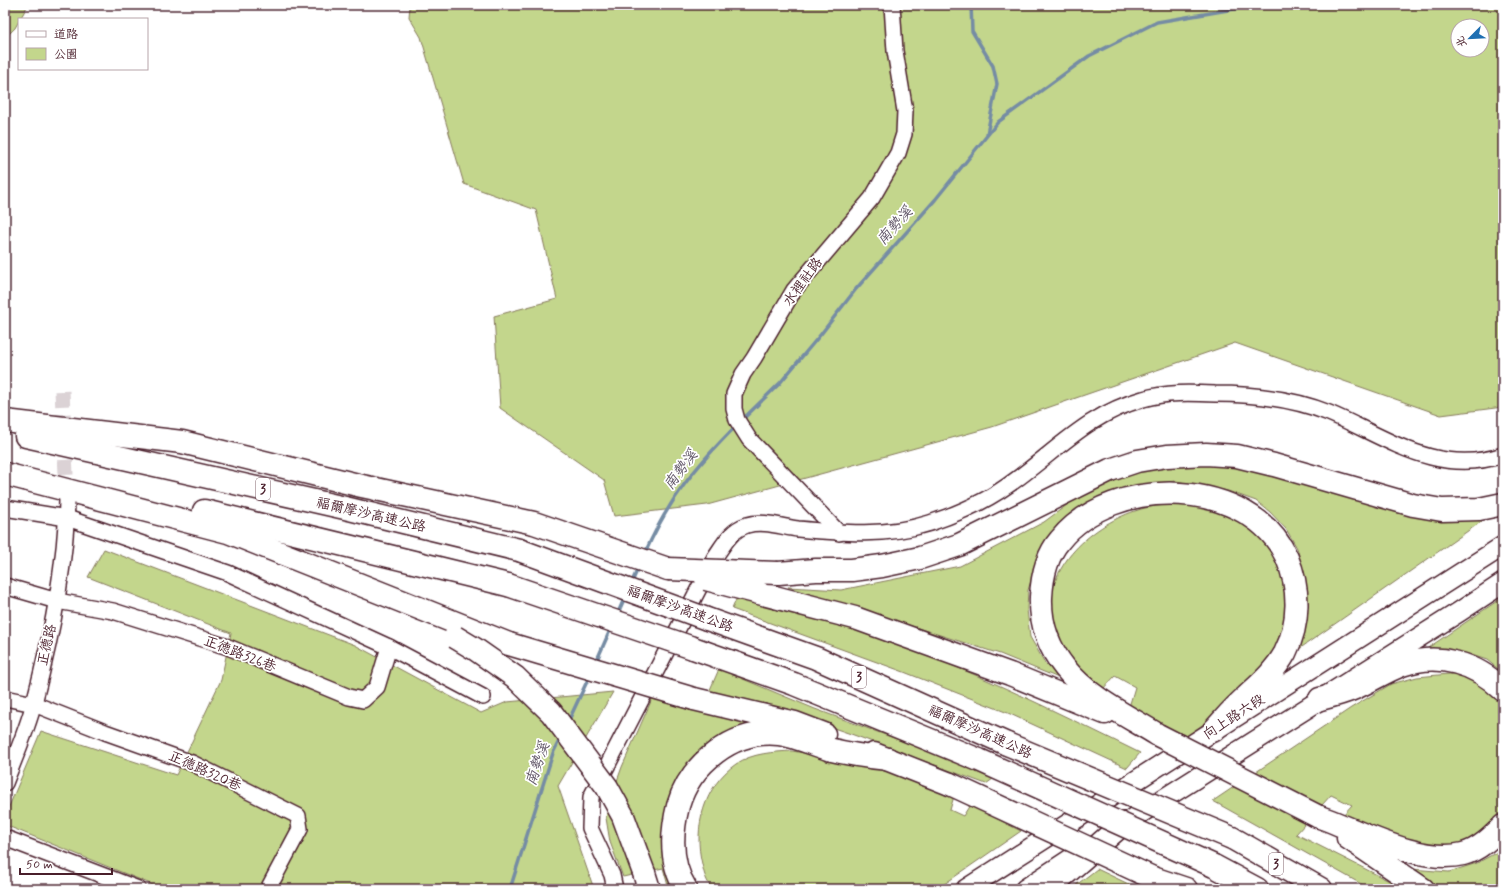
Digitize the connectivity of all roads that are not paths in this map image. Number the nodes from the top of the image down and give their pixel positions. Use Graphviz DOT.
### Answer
graph roads {
  1 [pos="892,5"];
  2 [pos="5,421"];
  3 [pos="5,431"];
  4 [pos="1503,455"];
  5 [pos="5,469"];
  6 [pos="5,474"];
  7 [pos="67,499"];
  8 [pos="1503,504"];
  9 [pos="5,508"];
  10 [pos="67,518"];
  11 [pos="839,533"];
  12 [pos="1503,546"];
  13 [pos="322,569"];
  14 [pos="668,569"];
  15 [pos="1503,583"];
  16 [pos="5,586"];
  17 [pos="57,601"];
  18 [pos="389,648"];
  19 [pos="1503,690"];
  20 [pos="483,697"];
  21 [pos="5,698"];
  22 [pos="1320,699"];
  23 [pos="34,704"];
  24 [pos="1214,730"];
  25 [pos="1158,735"];
  26 [pos="888,759"];
  27 [pos="5,783"];
  28 [pos="1317,816"];
  29 [pos="1124,823"];
  30 [pos="1503,826"];
  31 [pos="5,838"];
  32 [pos="646,881"];
  33 [pos="1159,884"];
  34 [pos="138,889"];
  35 [pos="268,889"];
  36 [pos="615,889"];
  37 [pos="686,889"];
  38 [pos="966,889"];
  39 [pos="1025,889"];
  40 [pos="1048,889"];
  41 [pos="1186,889"];
  42 [pos="1257,889"];
  43 [pos="1321,889"];
  44 [pos="1423,889"];
  1 -- 11 [label="street, 水裡社路"];
  2 -- 14 [label="highway"];
  3 -- 43 [label="highway, 福爾摩沙高速公路 / 3, bridge"];
  4 -- 11 [label="street"];
  5 -- 42 [label="highway, 福爾摩沙高速公路 / 3, bridge"];
  6 -- 13 [label="highway"];
  7 -- 10 [label="street, 正德路"];
  8 -- 14 [label="highway, bridge"];
  9 -- 10 [label="street"];
  10 -- 17 [label="street, 正德路"];
  10 -- 18 [label="street"];
  11 -- 36 [label="street"];
  12 -- 24 [label="main road, 向上路六段"];
  13 -- 26 [label="highway, bridge"];
  13 -- 32 [label="highway, bridge"];
  14 -- 25 [label="highway, bridge"];
  15 -- 22 [label="main road"];
  16 -- 17 [label="street"];
  17 -- 18 [label="street, 正德路326巷"];
  17 -- 23 [label="street, 正德路"];
  18 -- 20 [label="street"];
  19 -- 22 [label="highway"];
  21 -- 23 [label="street"];
  22 -- 29 [label="main road"];
  23 -- 27 [label="street, 正德路"];
  23 -- 35 [label="street, 正德路320巷"];
  24 -- 25 [label="highway"];
  24 -- 38 [label="main road, 向上路六段"];
  25 -- 28 [label="highway, bridge"];
  26 -- 33 [label="highway, bridge"];
  26 -- 37 [label="highway"];
  28 -- 30 [label="highway"];
  28 -- 44 [label="highway"];
  29 -- 39 [label="main road"];
  29 -- 40 [label="highway"];
  31 -- 34 [label="street"];
  33 -- 41 [label="highway"];
}
